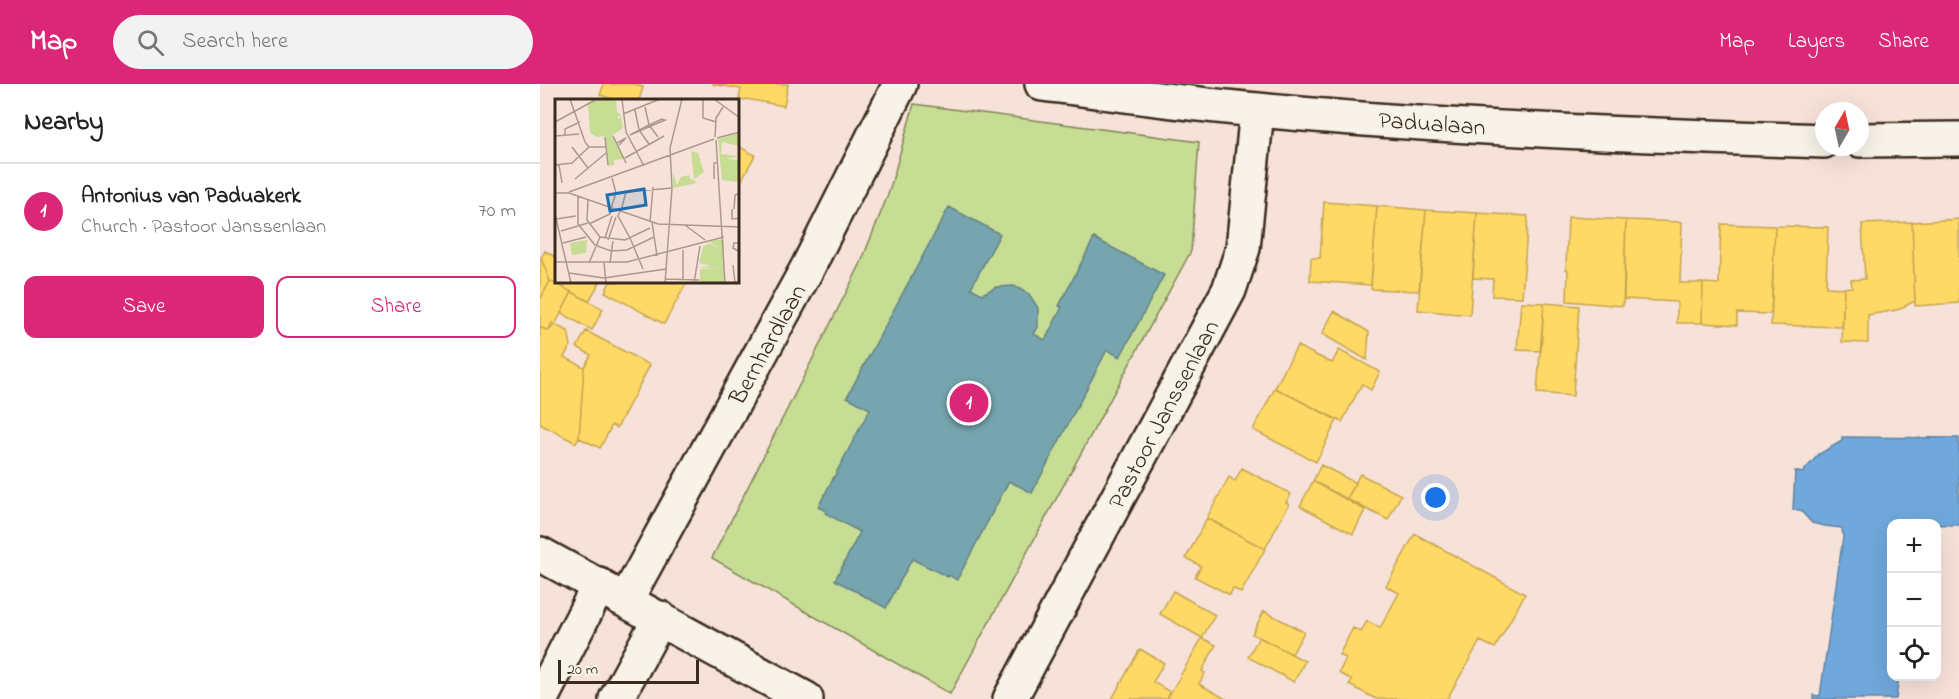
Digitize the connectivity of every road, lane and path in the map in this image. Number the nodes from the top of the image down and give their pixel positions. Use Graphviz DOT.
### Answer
graph roads {
  1 [pos="900,84"];
  2 [pos="1042,84"];
  3 [pos="1257,110"];
  4 [pos="1959,139"];
  5 [pos="1869,140"];
  6 [pos="1815,141"];
  7 [pos="540,554"];
  8 [pos="613,592"];
  9 [pos="660,618"];
  10 [pos="541,699"];
  11 [pos="616,699"];
  12 [pos="806,699"];
  13 [pos="1010,699"];
  1 -- 8 [label="street, Bernhardlaan"];
  2 -- 3 [label="street, Padualaan"];
  3 -- 6 [label="street, Padualaan"];
  3 -- 13 [label="street, Pastoor Janssenlaan"];
  4 -- 5 [label="street"];
  7 -- 8 [label="street"];
  8 -- 9 [label="street"];
  8 -- 10 [label="street, Bernhardlaan"];
  9 -- 11 [label="street"];
  9 -- 12 [label="street"];
}
